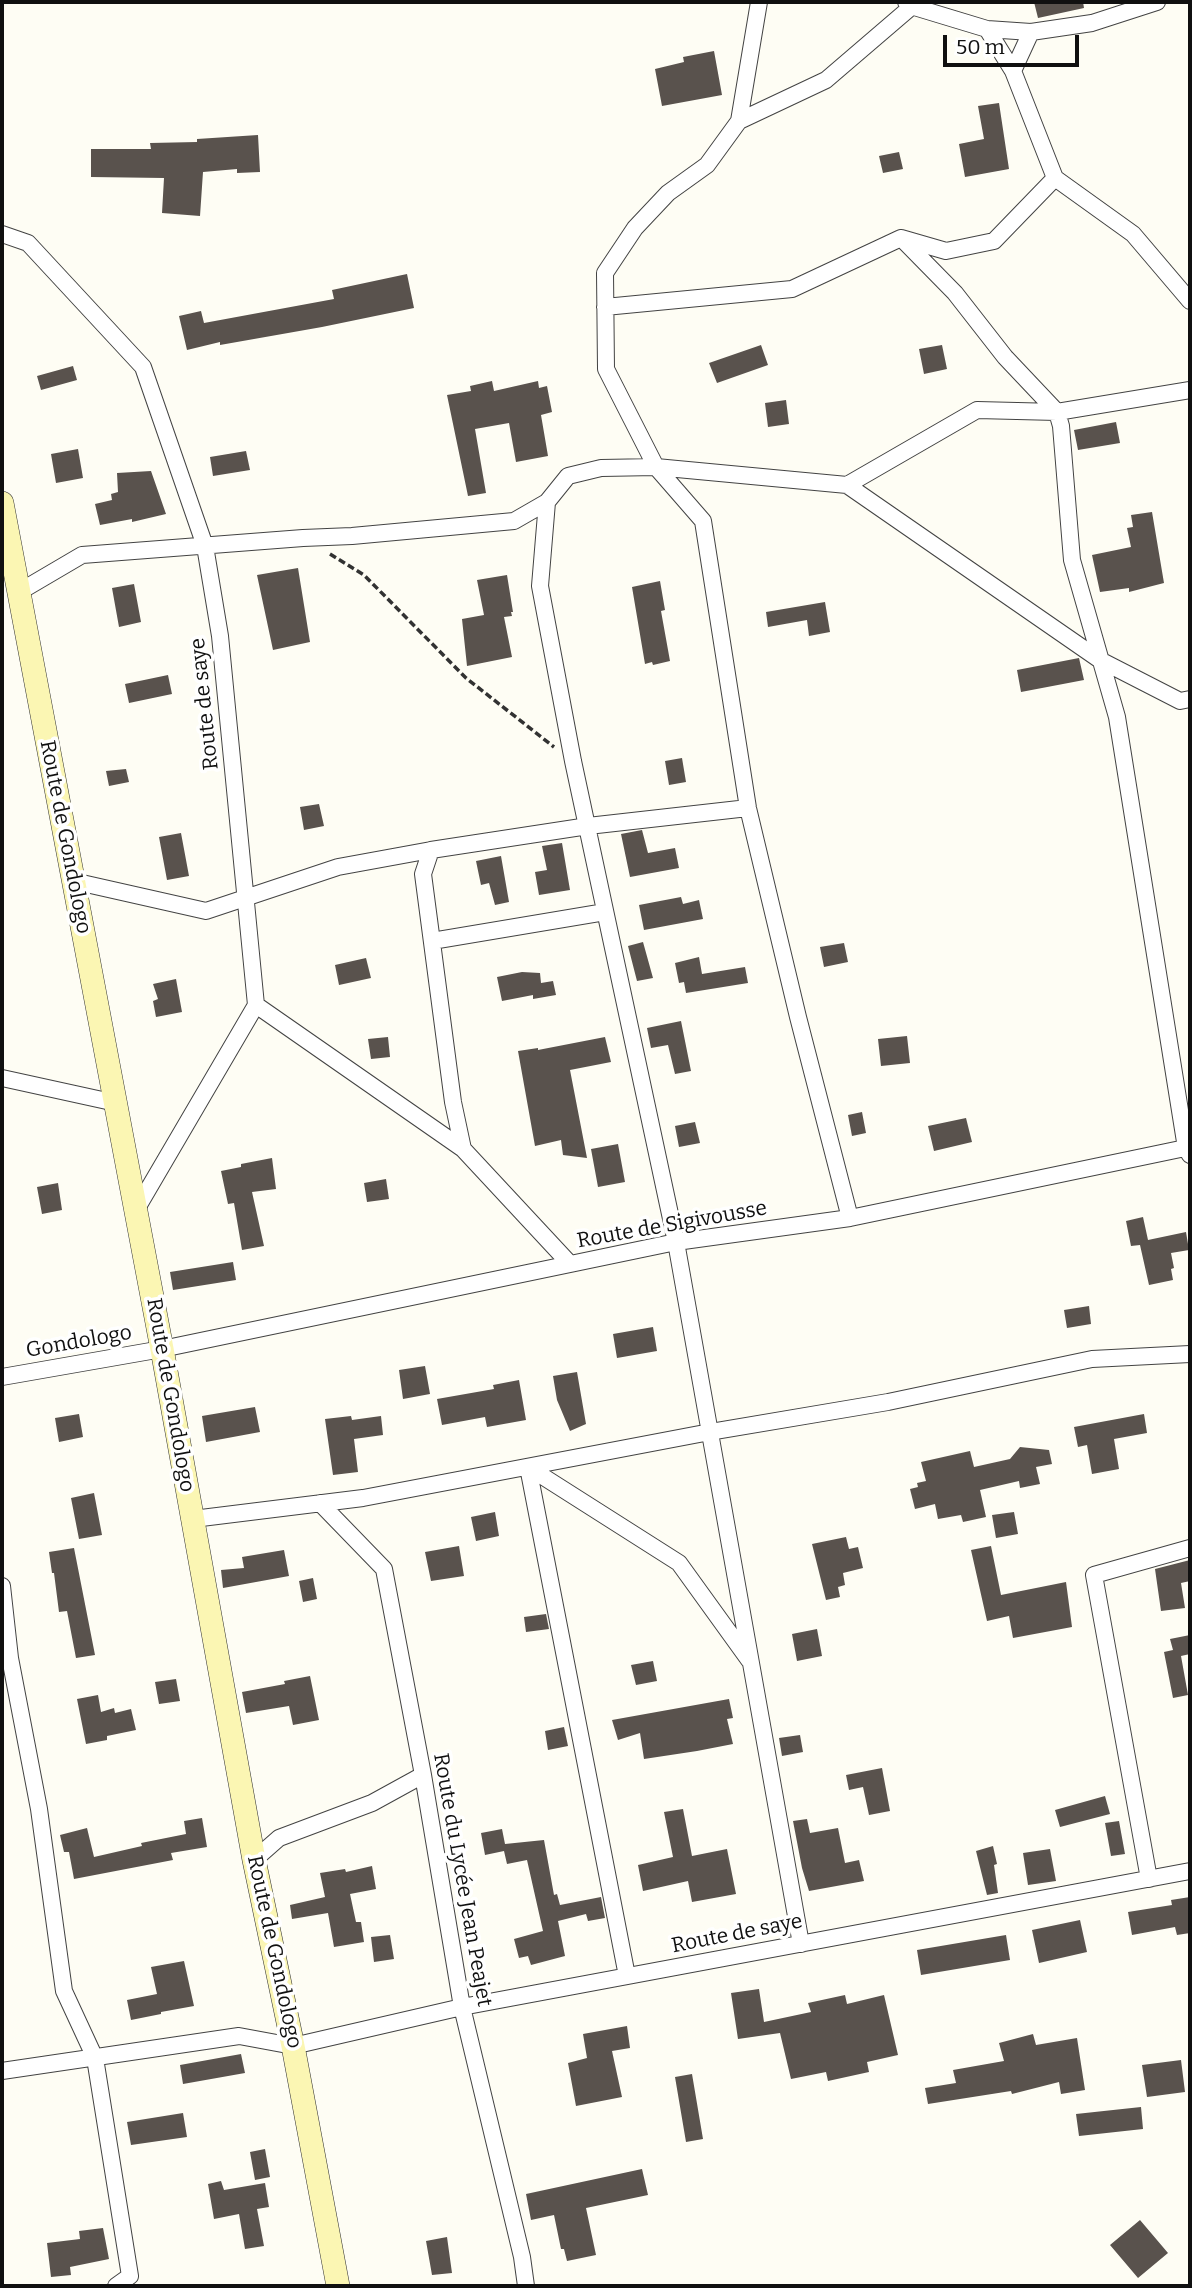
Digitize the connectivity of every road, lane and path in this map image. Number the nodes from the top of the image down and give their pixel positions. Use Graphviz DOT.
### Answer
graph roads {
  1 [pos="759,2"];
  2 [pos="1157,2"];
  3 [pos="911,3"];
  4 [pos="987,29"];
  5 [pos="1031,32"];
  6 [pos="1013,71"];
  7 [pos="739,121"];
  8 [pos="1055,178"];
  9 [pos="2,234"];
  10 [pos="901,238"];
  11 [pos="1190,301"];
  12 [pos="606,307"];
  13 [pos="1190,390"];
  14 [pos="1057,412"];
  15 [pos="656,467"];
  16 [pos="848,485"];
  17 [pos="547,502"];
  18 [pos="2,503"];
  19 [pos="303,538"];
  20 [pos="205,545"];
  21 [pos="19,592"];
  22 [pos="1100,660"];
  23 [pos="1190,699"];
  24 [pos="573,761"];
  25 [pos="748,808"];
  26 [pos="588,826"];
  27 [pos="431,850"];
  28 [pos="74,881"];
  29 [pos="244,899"];
  30 [pos="605,912"];
  31 [pos="432,941"];
  32 [pos="257,1005"];
  33 [pos="2,1078"];
  34 [pos="116,1103"];
  35 [pos="463,1149"];
  36 [pos="1189,1150"];
  37 [pos="136,1210"];
  38 [pos="850,1218"];
  39 [pos="676,1242"];
  40 [pos="570,1264"];
  41 [pos="162,1349"];
  42 [pos="1190,1354"];
  43 [pos="2,1377"];
  44 [pos="710,1432"];
  45 [pos="528,1467"];
  46 [pos="320,1503"];
  47 [pos="193,1519"];
  48 [pos="1190,1549"];
  49 [pos="2,1586"];
  50 [pos="752,1664"];
  51 [pos="423,1775"];
  52 [pos="254,1860"];
  53 [pos="1190,1871"];
  54 [pos="1149,1879"];
  55 [pos="801,1944"];
  56 [pos="627,1976"];
  57 [pos="462,2007"];
  58 [pos="293,2046"];
  59 [pos="95,2058"];
  60 [pos="2,2071"];
  61 [pos="125,2283"];
  62 [pos="338,2286"];
  63 [pos="527,2286"];
  1 -- 7 [label="street"];
  2 -- 5 [label="street"];
  3 -- 4 [label="street"];
  3 -- 7 [label="street"];
  4 -- 5 [label="street"];
  4 -- 6 [label="street"];
  5 -- 6 [label="street"];
  6 -- 8 [label="street"];
  7 -- 12 [label="street"];
  8 -- 10 [label="street"];
  8 -- 11 [label="street"];
  9 -- 20 [label="street, Route de saye"];
  10 -- 12 [label="street"];
  10 -- 14 [label="street"];
  12 -- 15 [label="street"];
  13 -- 14 [label="street"];
  14 -- 16 [label="street"];
  14 -- 22 [label="street"];
  15 -- 16 [label="street"];
  15 -- 17 [label="street"];
  15 -- 25 [label="street"];
  16 -- 22 [label="street"];
  17 -- 19 [label="street"];
  17 -- 24 [label="street"];
  18 -- 21 [label="street, Route de Gondologo"];
  19 -- 20 [label="street"];
  19 -- 24 [label="path"];
  20 -- 21 [label="street"];
  20 -- 29 [label="street, Route de saye"];
  21 -- 28 [label="street, Route de Gondologo"];
  22 -- 23 [label="street"];
  22 -- 36 [label="street"];
  24 -- 26 [label="street"];
  25 -- 26 [label="street"];
  25 -- 38 [label="street"];
  26 -- 27 [label="street"];
  26 -- 30 [label="street"];
  27 -- 29 [label="street"];
  27 -- 31 [label="street"];
  28 -- 29 [label="street"];
  28 -- 34 [label="street, Route de Gondologo"];
  29 -- 32 [label="street, Route de saye"];
  30 -- 31 [label="street"];
  30 -- 39 [label="street"];
  31 -- 35 [label="street"];
  32 -- 35 [label="street"];
  32 -- 37 [label="street"];
  33 -- 34 [label="street"];
  34 -- 37 [label="street, Route de Gondologo"];
  35 -- 40 [label="street"];
  36 -- 38 [label="street, Route de Sigivousse"];
  37 -- 41 [label="street, Route de Gondologo"];
  38 -- 39 [label="street, Route de Sigivousse"];
  39 -- 40 [label="street, Route de Sigivousse"];
  39 -- 44 [label="street"];
  40 -- 41 [label="street, Route de Sigivousse"];
  41 -- 43 [label="street, Gondologo"];
  41 -- 47 [label="street, Route de Gondologo"];
  42 -- 44 [label="street"];
  44 -- 45 [label="street"];
  44 -- 50 [label="street"];
  45 -- 46 [label="street"];
  45 -- 50 [label="street"];
  45 -- 56 [label="street"];
  46 -- 47 [label="street"];
  46 -- 51 [label="street, Route du Lycée Jean Peajet"];
  47 -- 52 [label="street, Route de Gondologo"];
  48 -- 54 [label="street"];
  49 -- 59 [label="street"];
  50 -- 55 [label="street"];
  51 -- 52 [label="street"];
  51 -- 57 [label="street, Route du Lycée Jean Peajet"];
  52 -- 58 [label="street, Route de Gondologo"];
  53 -- 54 [label="street, Route de saye"];
  54 -- 55 [label="street, Route de saye"];
  55 -- 56 [label="street, Route de saye"];
  56 -- 57 [label="street, Route de saye"];
  57 -- 58 [label="street, Route de saye"];
  57 -- 63 [label="street, Route du Lycée Jean Peajet"];
  58 -- 59 [label="street"];
  58 -- 62 [label="street, Route de Gondologo"];
  59 -- 60 [label="street"];
  59 -- 61 [label="street"];
}
